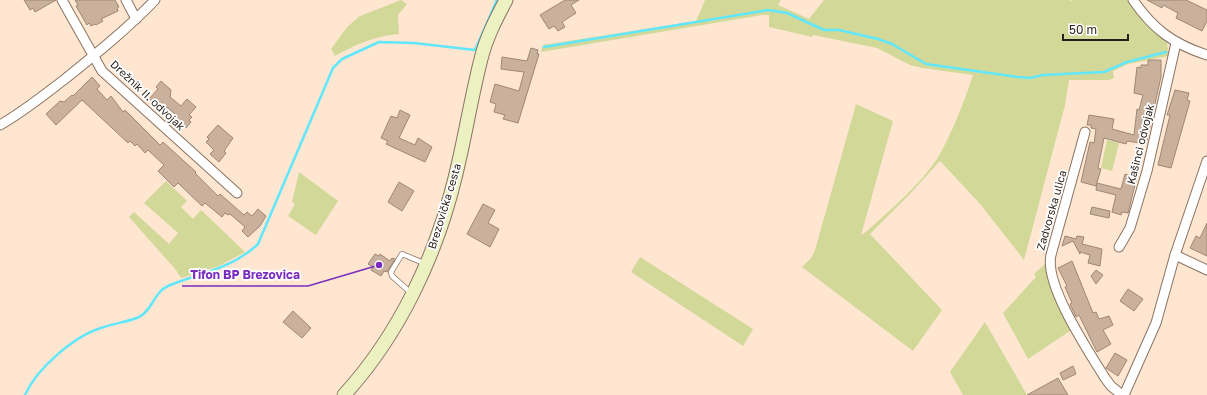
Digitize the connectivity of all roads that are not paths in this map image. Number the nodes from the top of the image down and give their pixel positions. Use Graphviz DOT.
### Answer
graph roads {
  1 [pos="62,0"];
  2 [pos="126,0"];
  3 [pos="155,0"];
  4 [pos="506,0"];
  5 [pos="1133,0"];
  6 [pos="136,19"];
  7 [pos="1176,43"];
  8 [pos="1207,55"];
  9 [pos="93,56"];
  10 [pos="0,125"];
  11 [pos="1085,132"];
  12 [pos="1207,161"];
  13 [pos="237,193"];
  14 [pos="1119,247"];
  15 [pos="1175,255"];
  16 [pos="426,264"];
  17 [pos="1207,270"];
  18 [pos="412,294"];
  19 [pos="344,395"];
  20 [pos="1123,395"];
  1 -- 9 [label="street, Drežnik II. odvojak"];
  2 -- 6 [label="street"];
  3 -- 6 [label="street"];
  4 -- 16 [label="main road, Brezovička cesta"];
  5 -- 7 [label="street"];
  6 -- 9 [label="street"];
  7 -- 8 [label="street"];
  7 -- 14 [label="street, Kašinci odvojak"];
  9 -- 10 [label="street"];
  9 -- 13 [label="street, Drežnik II. odvojak"];
  11 -- 20 [label="street, Zadvorska ulica"];
  12 -- 15 [label="street, Zadvorska ulica"];
  15 -- 17 [label="street"];
  15 -- 20 [label="street, Zadvorska ulica"];
  16 -- 18 [label="main road, Brezovička cesta"];
  16 -- 18 [label="lane"];
  18 -- 19 [label="main road, Brezovička cesta"];
}
